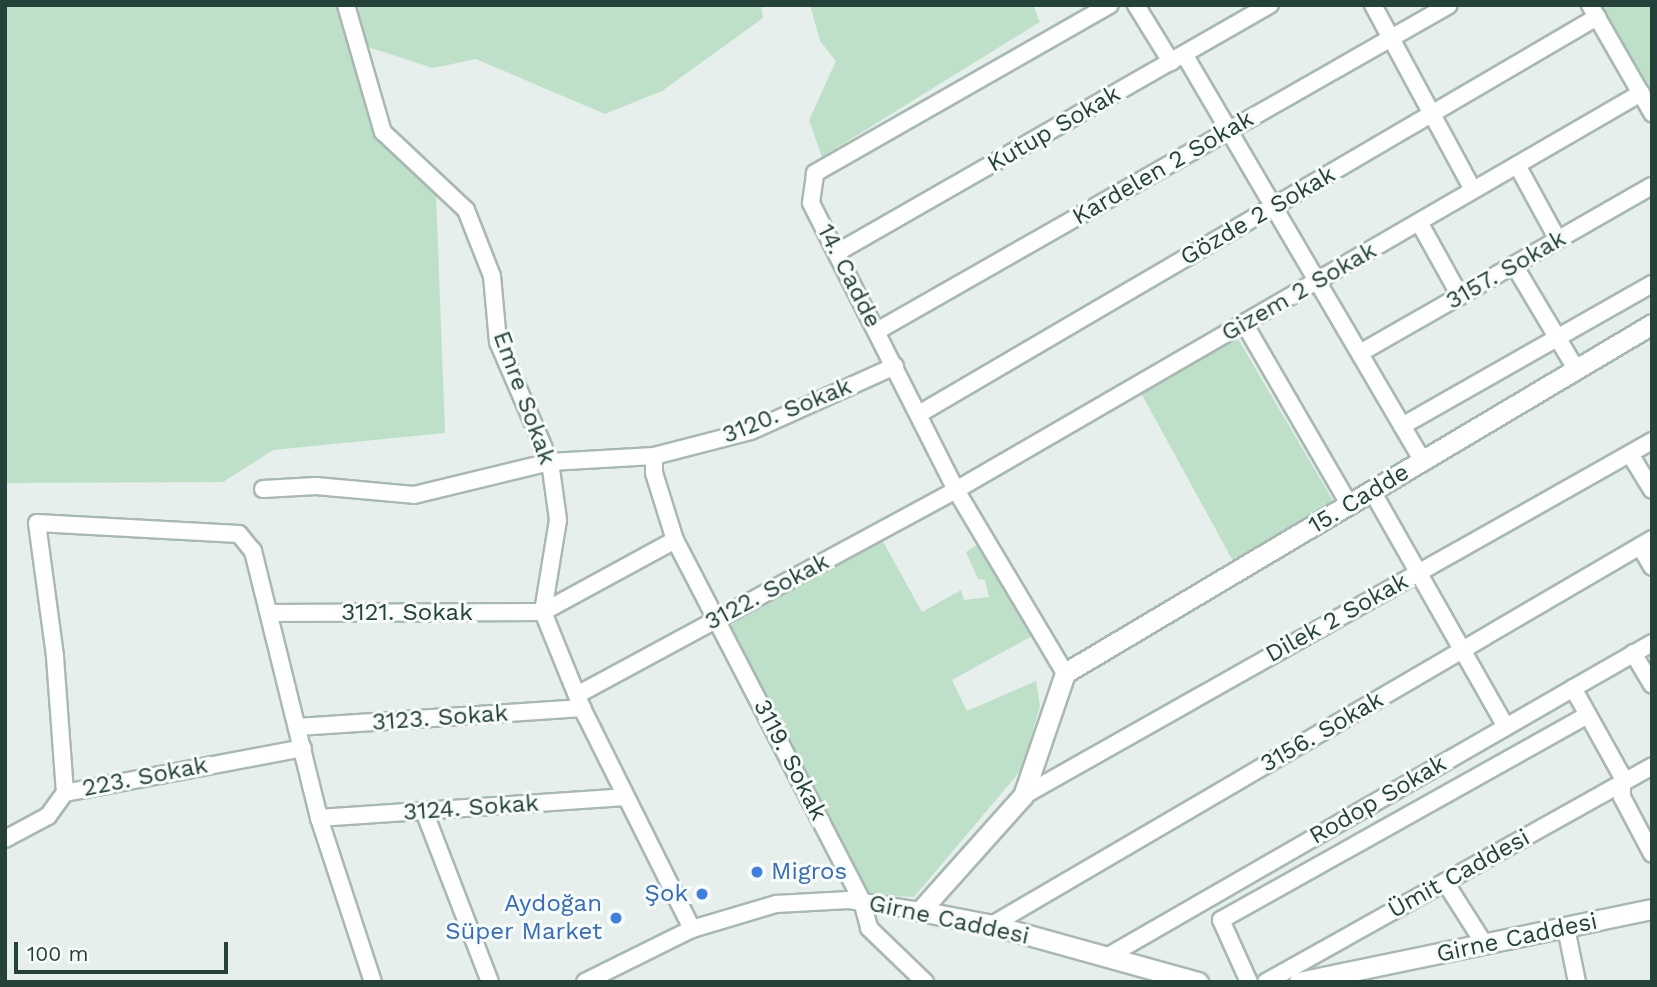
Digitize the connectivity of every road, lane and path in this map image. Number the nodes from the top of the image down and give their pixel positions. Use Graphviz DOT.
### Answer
graph roads {
  1 [pos="346,5"];
  2 [pos="1111,5"];
  3 [pos="1136,5"];
  4 [pos="1373,5"];
  5 [pos="1449,5"];
  6 [pos="1266,6"];
  7 [pos="1593,11"];
  8 [pos="1391,38"];
  9 [pos="1178,58"];
  10 [pos="1640,93"];
  11 [pos="1652,113"];
  12 [pos="1431,114"];
  13 [pos="1229,130"];
  14 [pos="1517,165"];
  15 [pos="1652,186"];
  16 [pos="1473,190"];
  17 [pos="1274,206"];
  18 [pos="1419,222"];
  19 [pos="1558,240"];
  20 [pos="838,252"];
  21 [pos="1514,265"];
  22 [pos="1317,281"];
  23 [pos="1652,284"];
  24 [pos="1460,296"];
  25 [pos="1244,323"];
  26 [pos="1652,324"];
  27 [pos="877,331"];
  28 [pos="1556,337"];
  29 [pos="1360,353"];
  30 [pos="895,366"];
  31 [pos="1576,369"];
  32 [pos="919,414"];
  33 [pos="1402,426"];
  34 [pos="1652,441"];
  35 [pos="1630,454"];
  36 [pos="654,456"];
  37 [pos="1423,460"];
  38 [pos="550,462"];
  39 [pos="263,489"];
  40 [pos="956,490"];
  41 [pos="1652,490"];
  42 [pos="1372,491"];
  43 [pos="1349,504"];
  44 [pos="675,540"];
  45 [pos="1646,542"];
  46 [pos="1652,567"];
  47 [pos="1419,573"];
  48 [pos="543,612"];
  49 [pos="271,613"];
  50 [pos="718,618"];
  51 [pos="1652,643"];
  52 [pos="1462,650"];
  53 [pos="1633,653"];
  54 [pos="1065,673"];
  55 [pos="1652,685"];
  56 [pos="1573,688"];
  57 [pos="579,701"];
  58 [pos="1588,715"];
  59 [pos="298,727"];
  60 [pos="1506,727"];
  61 [pos="303,747"];
  62 [pos="1652,765"];
  63 [pos="1620,783"];
  64 [pos="65,793"];
  65 [pos="1023,796"];
  66 [pos="624,797"];
  67 [pos="424,811"];
  68 [pos="319,818"];
  69 [pos="5,839"];
  70 [pos="1652,854"];
  71 [pos="1445,882"];
  72 [pos="862,901"];
  73 [pos="1652,909"];
  74 [pos="920,911"];
  75 [pos="992,925"];
  76 [pos="1566,928"];
  77 [pos="692,929"];
  78 [pos="1485,945"];
  79 [pos="1105,958"];
  80 [pos="1169,979"];
  81 [pos="373,982"];
  82 [pos="490,982"];
  83 [pos="584,982"];
  84 [pos="925,982"];
  85 [pos="1198,982"];
  86 [pos="1249,982"];
  87 [pos="1266,982"];
  88 [pos="1299,982"];
  89 [pos="1577,982"];
  1 -- 38 [label="street, Emre Sokak"];
  2 -- 20 [label="street, 14. Cadde"];
  3 -- 9 [label="street"];
  4 -- 8 [label="street"];
  5 -- 8 [label="street, Kardelen 2 Sokak"];
  6 -- 9 [label="street, Kutup Sokak"];
  7 -- 10 [label="street"];
  7 -- 12 [label="street, Gözde 2 Sokak"];
  8 -- 12 [label="street"];
  8 -- 13 [label="street, Kardelen 2 Sokak"];
  9 -- 13 [label="street"];
  9 -- 20 [label="street, Kutup Sokak"];
  10 -- 11 [label="street"];
  10 -- 14 [label="street, Gizem 2 Sokak"];
  12 -- 16 [label="street"];
  12 -- 17 [label="street, Gözde 2 Sokak"];
  13 -- 17 [label="street"];
  13 -- 27 [label="street, Kardelen 2 Sokak"];
  14 -- 16 [label="street, Gizem 2 Sokak"];
  14 -- 19 [label="street"];
  15 -- 19 [label="street, 3157. Sokak"];
  16 -- 18 [label="street, Gizem 2 Sokak"];
  17 -- 22 [label="street"];
  17 -- 32 [label="street, Gözde 2 Sokak"];
  18 -- 22 [label="street, Gizem 2 Sokak"];
  18 -- 24 [label="street"];
  19 -- 21 [label="street, 3157. Sokak"];
  20 -- 27 [label="street, 14. Cadde"];
  21 -- 24 [label="street, 3157. Sokak"];
  21 -- 28 [label="street"];
  22 -- 25 [label="street, Gizem 2 Sokak"];
  22 -- 29 [label="street"];
  23 -- 28 [label="street"];
  24 -- 29 [label="street, 3157. Sokak"];
  25 -- 40 [label="street, Gizem 2 Sokak"];
  25 -- 43 [label="street"];
  26 -- 31 [label="street, 15. Cadde"];
  27 -- 30 [label="street, 14. Cadde"];
  28 -- 31 [label="street"];
  28 -- 33 [label="street"];
  29 -- 33 [label="street"];
  30 -- 32 [label="street, 14. Cadde"];
  30 -- 36 [label="street, 3120. Sokak"];
  31 -- 37 [label="street, 15. Cadde"];
  32 -- 40 [label="street, 14. Cadde"];
  33 -- 37 [label="street"];
  34 -- 35 [label="street, Dilek 2 Sokak"];
  35 -- 41 [label="street"];
  35 -- 47 [label="street, Dilek 2 Sokak"];
  36 -- 38 [label="street, 3120. Sokak"];
  36 -- 44 [label="street, 3119. Sokak"];
  37 -- 42 [label="street, 15. Cadde"];
  38 -- 39 [label="street, 3120. Sokak"];
  38 -- 48 [label="street, Emre Sokak"];
  40 -- 50 [label="street, 3122. Sokak"];
  40 -- 54 [label="street, 14. Cadde"];
  42 -- 43 [label="street, 15. Cadde"];
  42 -- 47 [label="street"];
  43 -- 54 [label="street, 15. Cadde"];
  44 -- 48 [label="street"];
  44 -- 50 [label="street, 3119. Sokak"];
  45 -- 46 [label="street"];
  45 -- 52 [label="street, 3156. Sokak"];
  47 -- 52 [label="street"];
  47 -- 65 [label="street, Dilek 2 Sokak"];
  48 -- 49 [label="street, 3121. Sokak"];
  48 -- 57 [label="street"];
  49 -- 59 [label="street"];
  49 -- 64 [label="street"];
  50 -- 57 [label="street, 3122. Sokak"];
  50 -- 72 [label="street, 3119. Sokak"];
  51 -- 53 [label="street, Rodop Sokak"];
  52 -- 60 [label="street"];
  52 -- 75 [label="street, 3156. Sokak"];
  53 -- 55 [label="street"];
  53 -- 56 [label="street, Rodop Sokak"];
  54 -- 65 [label="street"];
  56 -- 58 [label="street"];
  56 -- 60 [label="street, Rodop Sokak"];
  57 -- 59 [label="street, 3123. Sokak"];
  57 -- 66 [label="street"];
  58 -- 63 [label="street"];
  58 -- 86 [label="street"];
  59 -- 61 [label="street"];
  60 -- 79 [label="street, Rodop Sokak"];
  61 -- 64 [label="street, 223. Sokak"];
  61 -- 68 [label="street"];
  62 -- 63 [label="street, Ümit Caddesi"];
  63 -- 70 [label="street"];
  63 -- 71 [label="street, Ümit Caddesi"];
  64 -- 69 [label="street, 223. Sokak"];
  65 -- 74 [label="street"];
  66 -- 67 [label="street, 3124. Sokak"];
  66 -- 77 [label="street"];
  67 -- 68 [label="street, 3124. Sokak"];
  67 -- 82 [label="street"];
  68 -- 81 [label="street"];
  71 -- 78 [label="street"];
  71 -- 87 [label="street, Ümit Caddesi"];
  72 -- 74 [label="street, Girne Caddesi"];
  72 -- 77 [label="street, Girne Caddesi"];
  72 -- 84 [label="street, 3119. Sokak"];
  73 -- 76 [label="street, Girne Caddesi"];
  74 -- 75 [label="street, Girne Caddesi"];
  75 -- 79 [label="street, Girne Caddesi"];
  76 -- 78 [label="street, Girne Caddesi"];
  76 -- 89 [label="street"];
  77 -- 83 [label="street, Girne Caddesi"];
  78 -- 88 [label="street, Girne Caddesi"];
  79 -- 80 [label="street, Girne Caddesi"];
  80 -- 85 [label="street, Girne Caddesi"];
}
